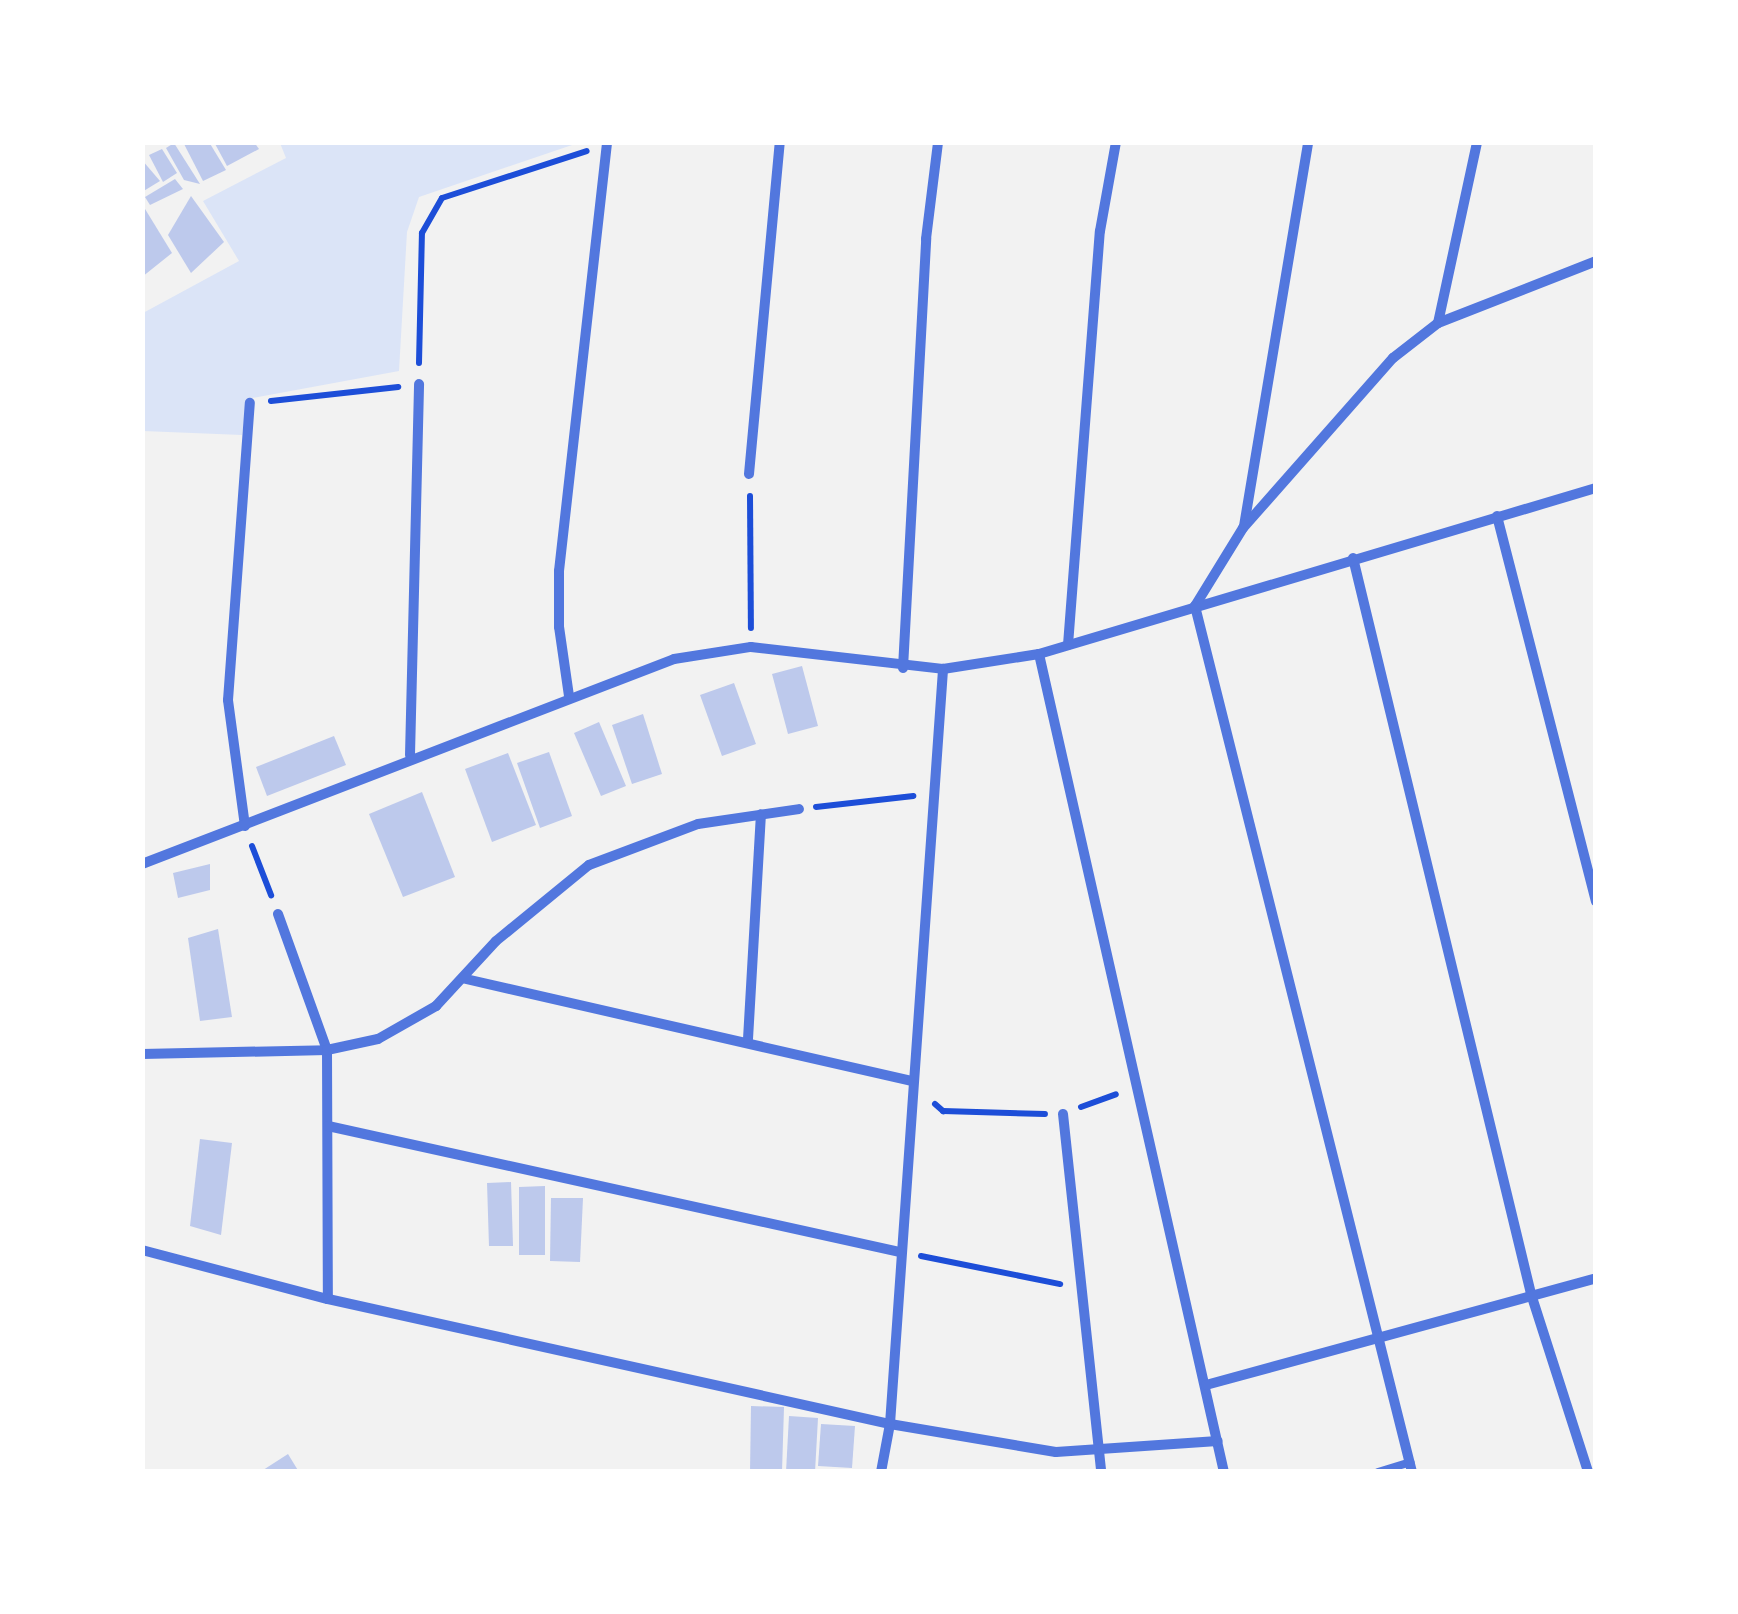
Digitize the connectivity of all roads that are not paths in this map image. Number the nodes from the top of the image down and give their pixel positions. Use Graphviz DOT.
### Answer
graph roads {
  1 [pos="780,142"];
  2 [pos="938,142"];
  3 [pos="1116,142"];
  4 [pos="1308,142"];
  5 [pos="1477,142"];
  6 [pos="607,143"];
  7 [pos="1596,261"];
  8 [pos="1438,324"];
  9 [pos="419,384"];
  10 [pos="250,403"];
  11 [pos="750,474"];
  12 [pos="1596,488"];
  13 [pos="1497,516"];
  14 [pos="1243,528"];
  15 [pos="1353,558"];
  16 [pos="1194,606"];
  17 [pos="1068,644"];
  18 [pos="1039,654"];
  19 [pos="904,668"];
  20 [pos="943,669"];
  21 [pos="569,696"];
  22 [pos="410,756"];
  23 [pos="798,810"];
  24 [pos="761,814"];
  25 [pos="245,826"];
  26 [pos="142,864"];
  27 [pos="1596,902"];
  28 [pos="278,914"];
  29 [pos="466,980"];
  30 [pos="748,1039"];
  31 [pos="326,1050"];
  32 [pos="142,1054"];
  33 [pos="914,1082"];
  34 [pos="1063,1114"];
  35 [pos="328,1126"];
  36 [pos="142,1250"];
  37 [pos="900,1252"];
  38 [pos="1596,1278"];
  39 [pos="1532,1294"];
  40 [pos="328,1298"];
  41 [pos="1378,1335"];
  42 [pos="1206,1385"];
  43 [pos="890,1424"];
  44 [pos="1218,1440"];
  45 [pos="1099,1452"];
  46 [pos="1411,1467"];
  47 [pos="880,1472"];
  48 [pos="1101,1472"];
  49 [pos="1224,1472"];
  50 [pos="1378,1472"];
  51 [pos="1588,1472"];
  1 -- 11 [label="street"];
  2 -- 19 [label="street"];
  3 -- 17 [label="street"];
  4 -- 14 [label="street"];
  5 -- 8 [label="street"];
  6 -- 21 [label="street"];
  7 -- 8 [label="street"];
  8 -- 14 [label="street"];
  9 -- 22 [label="street"];
  10 -- 25 [label="street"];
  12 -- 13 [label="street"];
  13 -- 15 [label="street"];
  13 -- 27 [label="street"];
  14 -- 16 [label="street"];
  15 -- 16 [label="street"];
  15 -- 39 [label="street"];
  16 -- 17 [label="street"];
  16 -- 41 [label="street"];
  17 -- 18 [label="street"];
  18 -- 20 [label="street"];
  18 -- 42 [label="street"];
  19 -- 20 [label="street"];
  19 -- 21 [label="street"];
  20 -- 33 [label="street"];
  21 -- 22 [label="street"];
  22 -- 25 [label="street"];
  23 -- 24 [label="street"];
  24 -- 29 [label="street"];
  24 -- 30 [label="street"];
  25 -- 26 [label="street"];
  28 -- 31 [label="street"];
  29 -- 30 [label="street"];
  29 -- 31 [label="street"];
  30 -- 33 [label="street"];
  31 -- 32 [label="street"];
  31 -- 35 [label="street"];
  33 -- 37 [label="street"];
  34 -- 45 [label="street"];
  35 -- 37 [label="street"];
  35 -- 40 [label="street"];
  36 -- 40 [label="street"];
  37 -- 43 [label="street"];
  38 -- 39 [label="street"];
  39 -- 41 [label="street"];
  39 -- 51 [label="street"];
  40 -- 43 [label="street"];
  41 -- 42 [label="street"];
  41 -- 46 [label="street"];
  42 -- 44 [label="street"];
  43 -- 45 [label="street"];
  43 -- 47 [label="street"];
  44 -- 45 [label="street"];
  44 -- 49 [label="street"];
  45 -- 48 [label="street"];
  46 -- 50 [label="lane"];
}
